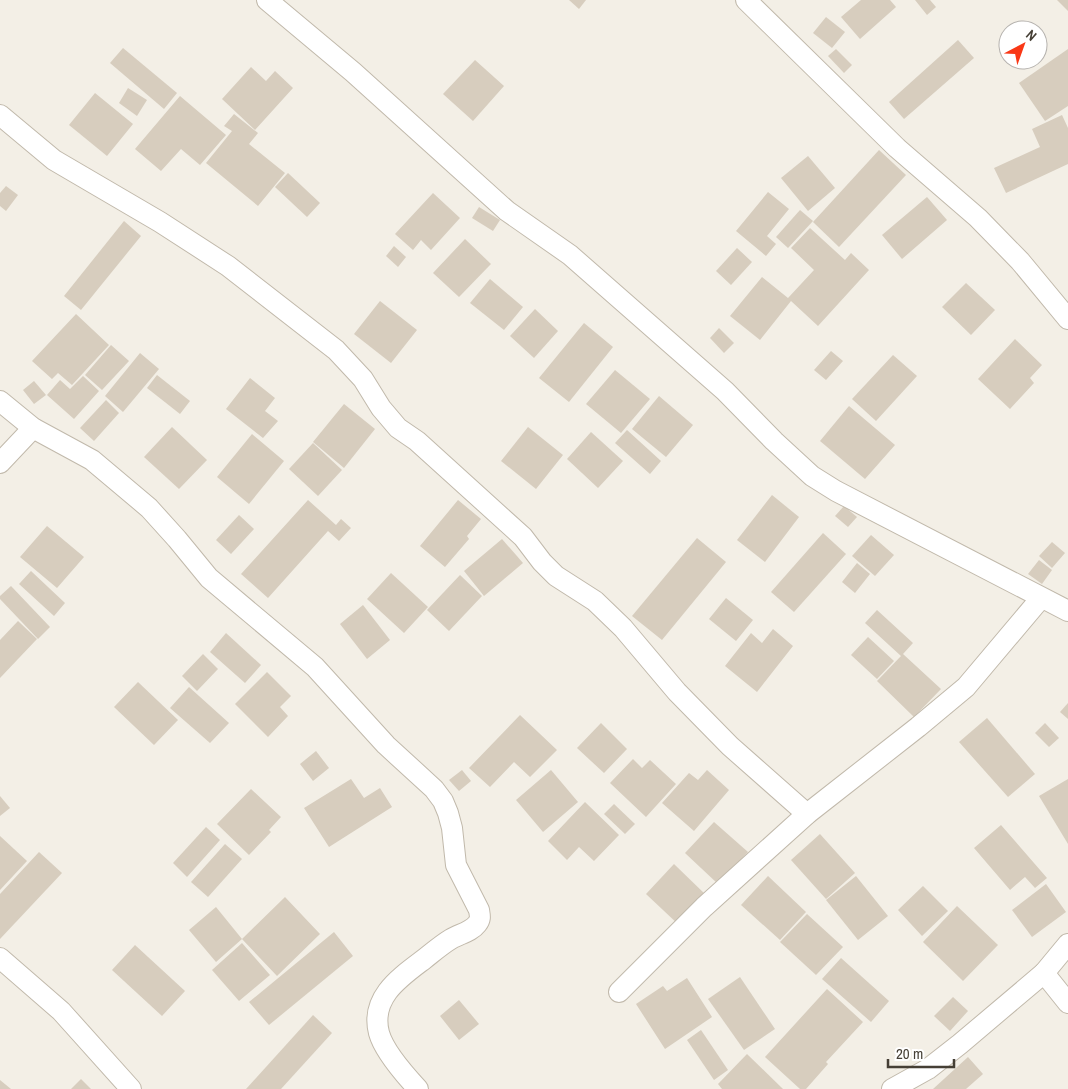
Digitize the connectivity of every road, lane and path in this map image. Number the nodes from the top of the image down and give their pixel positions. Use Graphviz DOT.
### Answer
graph roads {
  1 [pos="267,0"];
  2 [pos="746,0"];
  3 [pos="0,115"];
  4 [pos="1067,317"];
  5 [pos="0,401"];
  6 [pos="32,428"];
  7 [pos="0,463"];
  8 [pos="1041,598"];
  9 [pos="1068,611"];
  10 [pos="807,814"];
  11 [pos="1068,944"];
  12 [pos="0,958"];
  13 [pos="1044,973"];
  14 [pos="619,992"];
  15 [pos="1068,1003"];
  16 [pos="131,1089"];
  17 [pos="418,1089"];
  18 [pos="892,1089"];
  1 -- 8 [label="street"];
  2 -- 4 [label="street"];
  3 -- 10 [label="street"];
  5 -- 6 [label="street"];
  6 -- 7 [label="street"];
  6 -- 17 [label="street"];
  8 -- 9 [label="street"];
  8 -- 10 [label="street"];
  10 -- 14 [label="street"];
  11 -- 13 [label="street"];
  12 -- 16 [label="street"];
  13 -- 15 [label="street"];
  13 -- 18 [label="street"];
}
